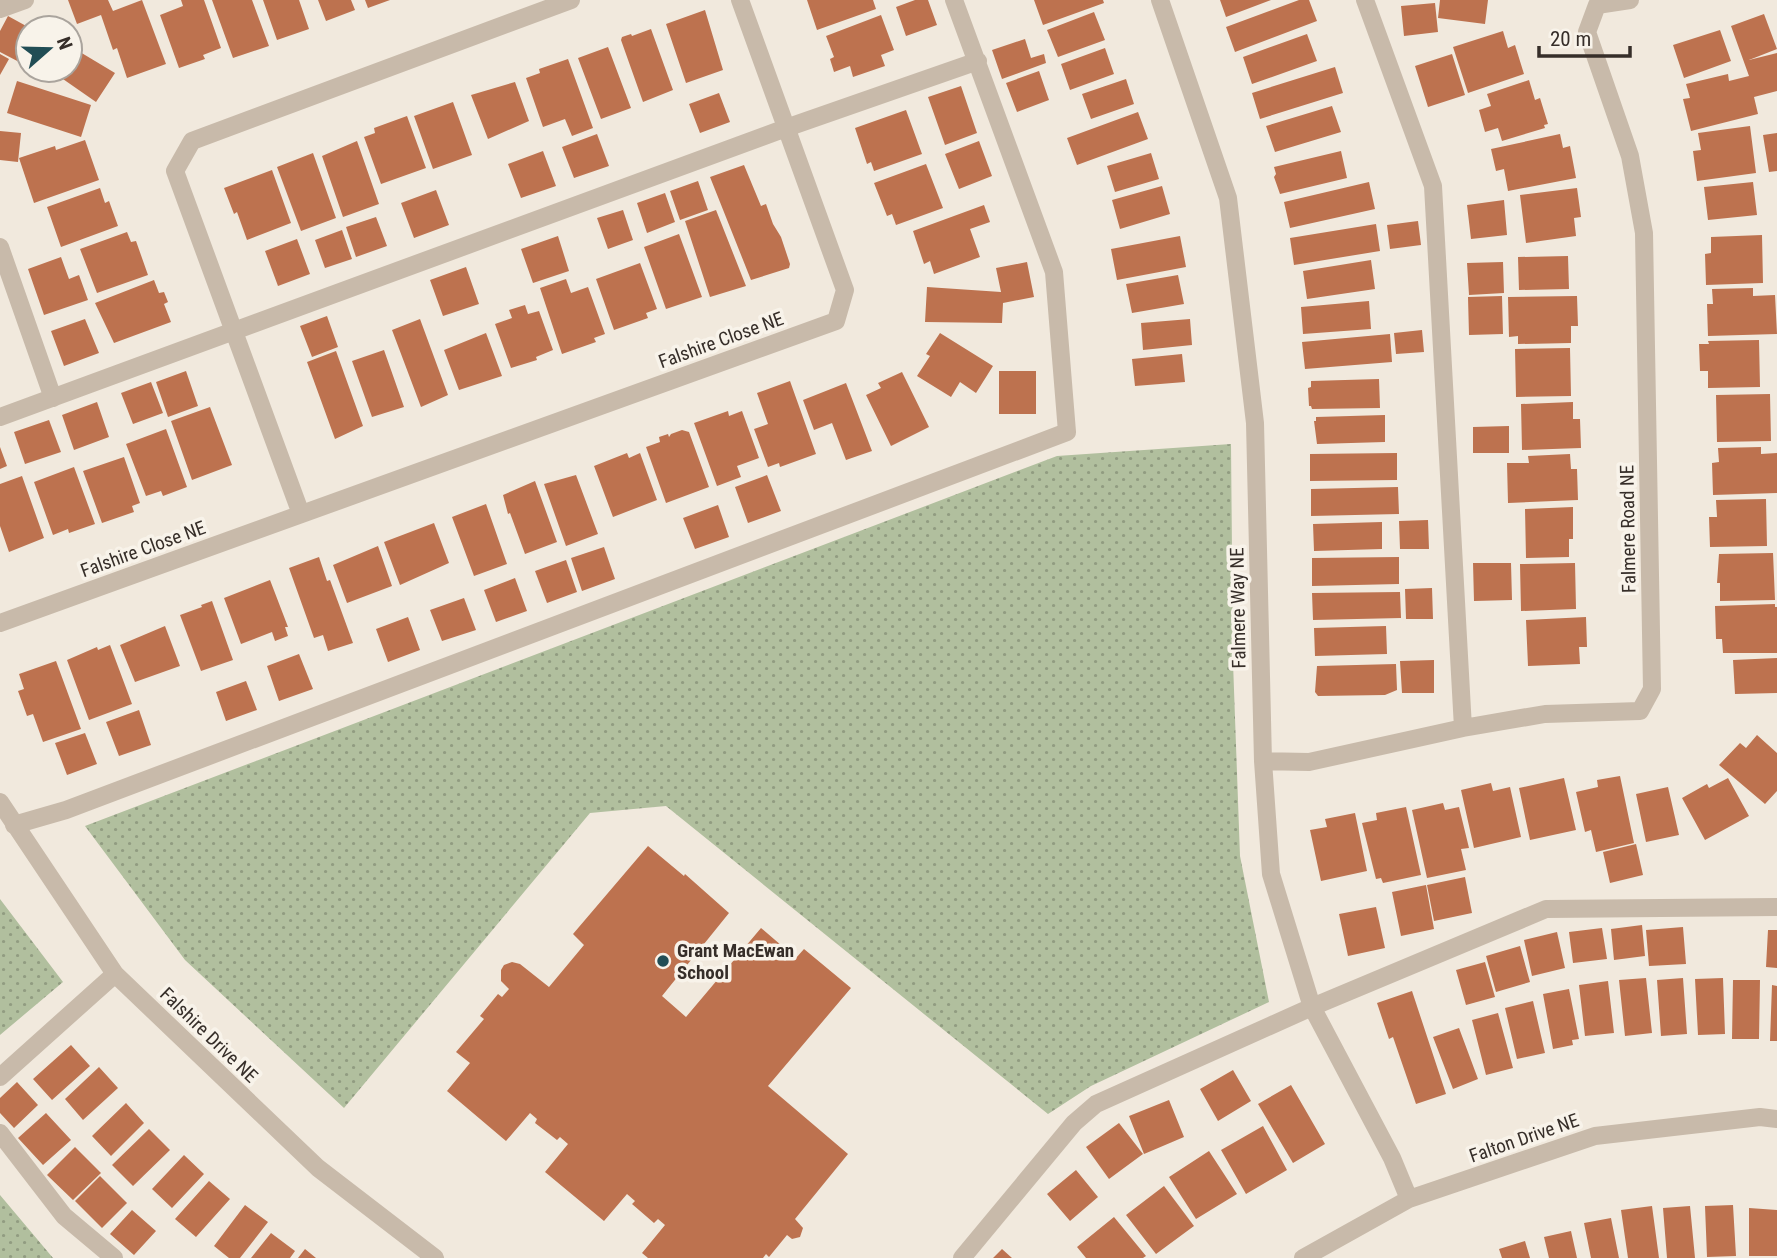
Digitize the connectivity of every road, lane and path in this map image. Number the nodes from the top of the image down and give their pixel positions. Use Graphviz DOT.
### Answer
graph roads {
  1 [pos="25,0"];
  2 [pos="571,0"];
  3 [pos="740,0"];
  4 [pos="954,0"];
  5 [pos="1160,0"];
  6 [pos="1365,0"];
  7 [pos="1630,0"];
  8 [pos="0,9"];
  9 [pos="978,61"];
  10 [pos="786,128"];
  11 [pos="0,247"];
  12 [pos="234,332"];
  13 [pos="53,398"];
  14 [pos="0,417"];
  15 [pos="300,514"];
  16 [pos="0,624"];
  17 [pos="1463,728"];
  18 [pos="1263,761"];
  19 [pos="0,802"];
  20 [pos="14,825"];
  21 [pos="1777,907"];
  22 [pos="115,974"];
  23 [pos="1312,1007"];
  24 [pos="0,1077"];
  25 [pos="1777,1119"];
  26 [pos="0,1133"];
  27 [pos="1409,1199"];
  28 [pos="114,1258"];
  29 [pos="435,1258"];
  30 [pos="962,1258"];
  31 [pos="1303,1258"];
  1 -- 8 [label="street"];
  2 -- 12 [label="street"];
  3 -- 10 [label="street, Falshire Close NE"];
  4 -- 9 [label="street"];
  5 -- 18 [label="street, Falmere Way NE"];
  6 -- 17 [label="street"];
  7 -- 17 [label="street, Falmere Road NE"];
  9 -- 10 [label="street"];
  9 -- 20 [label="street"];
  10 -- 12 [label="street"];
  10 -- 15 [label="street, Falshire Close NE"];
  11 -- 13 [label="street"];
  12 -- 13 [label="street"];
  12 -- 15 [label="street"];
  13 -- 14 [label="street"];
  15 -- 16 [label="street, Falshire Close NE"];
  17 -- 18 [label="street, Falmere Road NE"];
  18 -- 23 [label="street, Falmere Way NE"];
  19 -- 20 [label="street, Falshire Drive NE"];
  20 -- 22 [label="street, Falshire Drive NE"];
  21 -- 23 [label="street"];
  22 -- 24 [label="street"];
  22 -- 29 [label="street, Falshire Drive NE"];
  23 -- 27 [label="street, Falmere Way NE"];
  23 -- 30 [label="street"];
  25 -- 27 [label="street, Falton Drive NE"];
  26 -- 28 [label="street"];
  27 -- 31 [label="street, Falton Drive NE"];
}
